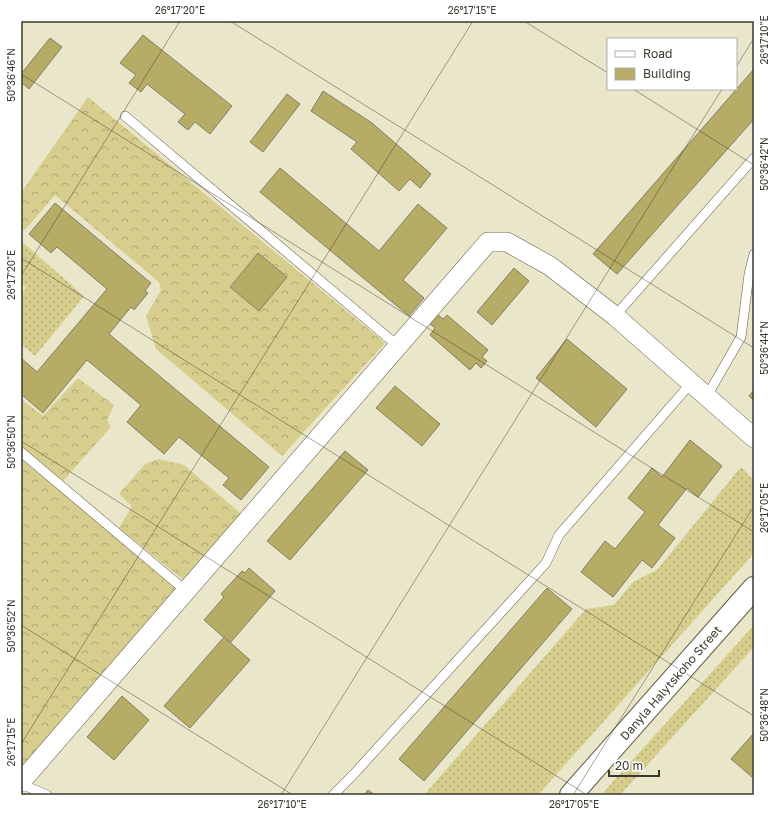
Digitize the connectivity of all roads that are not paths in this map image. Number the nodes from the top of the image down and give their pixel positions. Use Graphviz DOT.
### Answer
graph roads {
  1 [pos="125,116"];
  2 [pos="754,158"];
  3 [pos="754,254"];
  4 [pos="615,316"];
  5 [pos="398,346"];
  6 [pos="692,382"];
  7 [pos="707,396"];
  8 [pos="754,438"];
  9 [pos="21,452"];
  10 [pos="754,588"];
  11 [pos="186,591"];
  12 [pos="21,783"];
  13 [pos="47,795"];
  14 [pos="333,795"];
  15 [pos="571,795"];
  1 -- 5 [label="lane"];
  2 -- 4 [label="lane"];
  3 -- 7 [label="lane"];
  4 -- 5 [label="street"];
  4 -- 6 [label="street"];
  5 -- 11 [label="street"];
  6 -- 7 [label="street"];
  6 -- 14 [label="lane"];
  7 -- 8 [label="street"];
  9 -- 11 [label="lane"];
  10 -- 15 [label="main road, Danyla Halytskoho Street"];
  11 -- 12 [label="street"];
  12 -- 13 [label="lane"];
}
